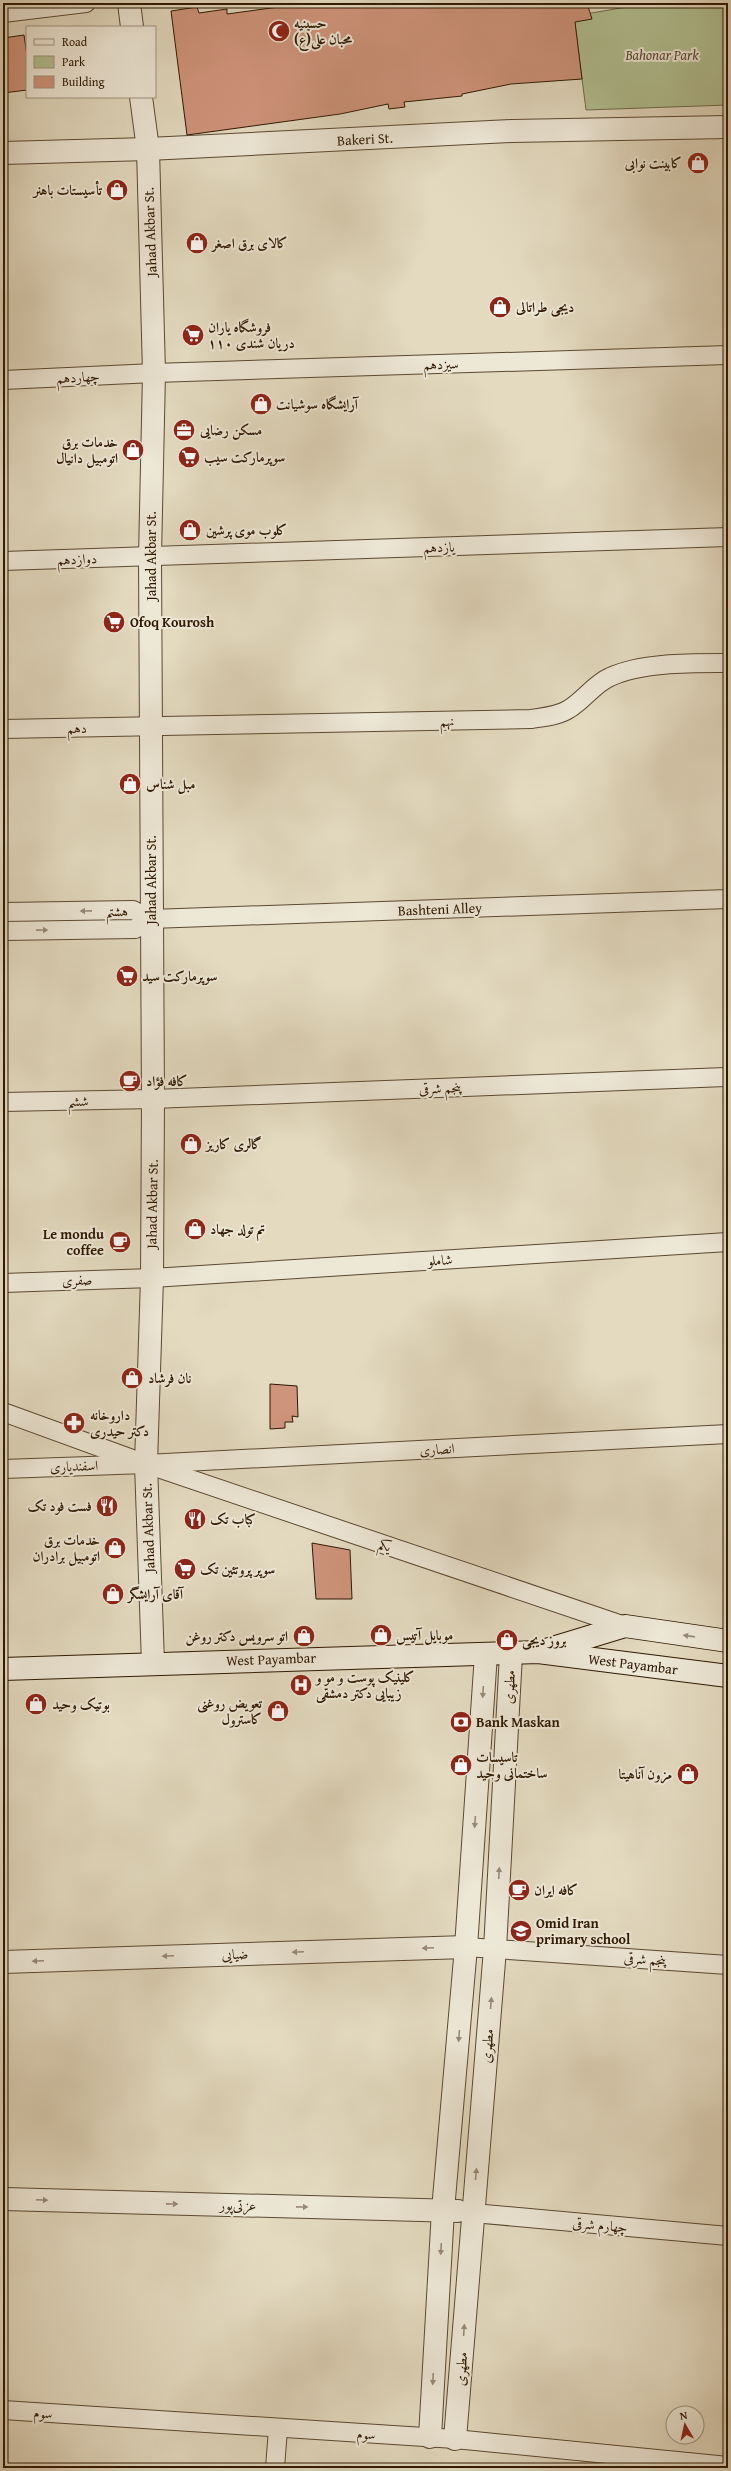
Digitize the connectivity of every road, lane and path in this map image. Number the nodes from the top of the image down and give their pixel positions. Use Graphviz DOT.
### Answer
graph roads {
  1 [pos="86,3"];
  2 [pos="129,3"];
  3 [pos="3,13"];
  4 [pos="132,26"];
  5 [pos="141,98"];
  6 [pos="728,127"];
  7 [pos="148,149"];
  8 [pos="3,153"];
  9 [pos="728,355"];
  10 [pos="154,373"];
  11 [pos="3,380"];
  12 [pos="728,537"];
  13 [pos="150,557"];
  14 [pos="3,561"];
  15 [pos="728,662"];
  16 [pos="152,727"];
  17 [pos="3,729"];
  18 [pos="728,899"];
  19 [pos="3,912"];
  20 [pos="151,919"];
  21 [pos="3,931"];
  22 [pos="726,1077"];
  23 [pos="153,1099"];
  24 [pos="3,1102"];
  25 [pos="728,1242"];
  26 [pos="152,1278"];
  27 [pos="3,1283"];
  28 [pos="3,1412"];
  29 [pos="728,1434"];
  30 [pos="146,1464"];
  31 [pos="3,1468"];
  32 [pos="625,1626"];
  33 [pos="728,1641"];
  34 [pos="538,1652"];
  35 [pos="486,1654"];
  36 [pos="511,1654"];
  37 [pos="153,1663"];
  38 [pos="3,1669"];
  39 [pos="728,1676"];
  40 [pos="466,1947"];
  41 [pos="495,1949"];
  42 [pos="3,1962"];
  43 [pos="728,1965"];
  44 [pos="3,2199"];
  45 [pos="443,2210"];
  46 [pos="472,2213"];
  47 [pos="728,2236"];
  48 [pos="3,2410"];
  49 [pos="278,2429"];
  50 [pos="430,2437"];
  51 [pos="455,2439"];
  52 [pos="728,2466"];
  53 [pos="275,2468"];
  1 -- 3 [label="street"];
  2 -- 4 [label="street"];
  5 -- 7 [label="street, Jahad Akbar St."];
  6 -- 7 [label="street, Bakeri St."];
  7 -- 8 [label="street, Bakeri St."];
  7 -- 10 [label="street, Jahad Akbar St."];
  9 -- 10 [label="street, سیزدهم"];
  10 -- 11 [label="street, چهاردهم"];
  10 -- 13 [label="street, Jahad Akbar St."];
  12 -- 13 [label="street, یازدهم"];
  13 -- 14 [label="street, دوازدهم"];
  13 -- 16 [label="street, Jahad Akbar St."];
  15 -- 16 [label="street, نهم"];
  16 -- 17 [label="street, دهم"];
  16 -- 20 [label="street, Jahad Akbar St."];
  18 -- 20 [label="street, Bashteni Alley"];
  20 -- 19 [label="street, هشتم, one-way"];
  21 -- 20 [label="street, هشتم, one-way"];
  20 -- 23 [label="street, Jahad Akbar St."];
  22 -- 23 [label="street, پنجم شرقی"];
  23 -- 24 [label="street, ششم"];
  23 -- 26 [label="street, Jahad Akbar St."];
  25 -- 26 [label="street, شاملو"];
  26 -- 27 [label="street, صفری"];
  26 -- 30 [label="street, Jahad Akbar St."];
  28 -- 30 [label="street, یکم"];
  29 -- 30 [label="street, انصاری"];
  30 -- 31 [label="street, اسفندیاری"];
  30 -- 32 [label="street, یکم"];
  30 -- 37 [label="street, Jahad Akbar St."];
  33 -- 32 [label="street, West Payambar, one-way"];
  32 -- 34 [label="street, West Payambar"];
  34 -- 36 [label="street, West Payambar"];
  34 -- 39 [label="street, West Payambar"];
  35 -- 36 [label="street, West Payambar"];
  35 -- 37 [label="street, West Payambar"];
  35 -- 40 [label="street, مطهری, one-way"];
  41 -- 36 [label="street, مطهری, one-way"];
  37 -- 38 [label="street, West Payambar"];
  40 -- 41 [label="street, پنجم شرقی"];
  40 -- 42 [label="street, ضیایی, one-way"];
  40 -- 45 [label="street, مطهری, one-way"];
  41 -- 43 [label="street, پنجم شرقی"];
  46 -- 41 [label="street, مطهری, one-way"];
  44 -- 45 [label="street, عزتی‌پور, one-way"];
  45 -- 46 [label="street, عزتی‌پور"];
  45 -- 50 [label="street, مطهری, one-way"];
  46 -- 47 [label="street, چهارم شرقی"];
  51 -- 46 [label="street, مطهری, one-way"];
  48 -- 49 [label="street, سوم"];
  49 -- 50 [label="street, سوم"];
  49 -- 53 [label="street"];
  50 -- 51 [label="street, سوم"];
  51 -- 52 [label="street, سوم"];
}
